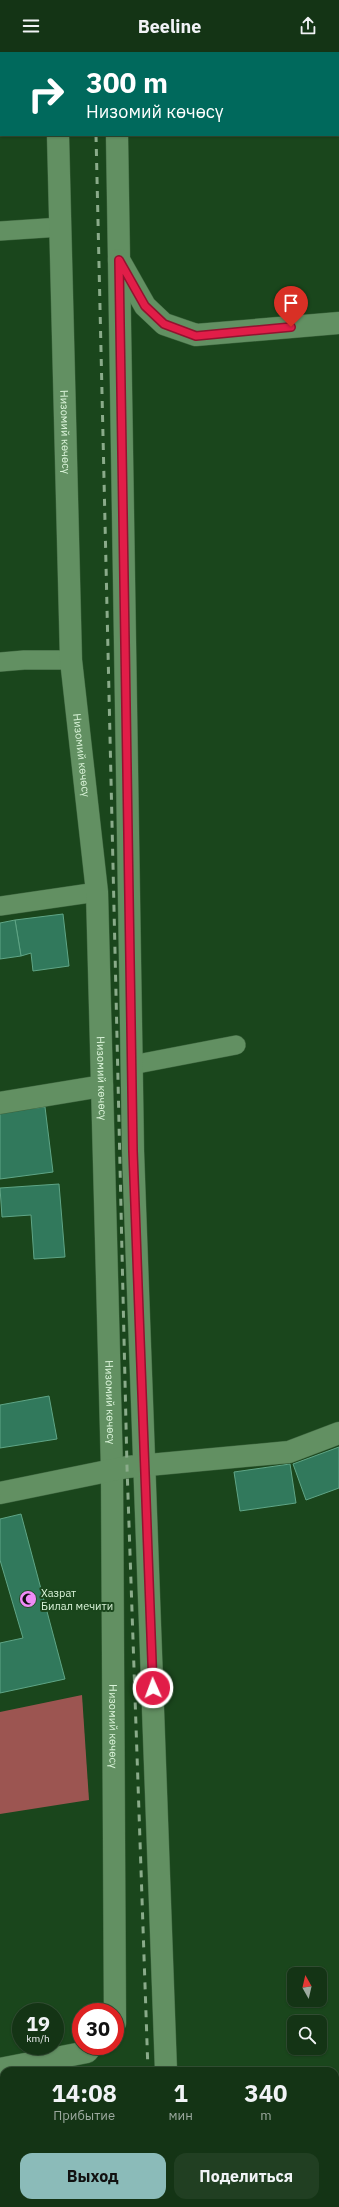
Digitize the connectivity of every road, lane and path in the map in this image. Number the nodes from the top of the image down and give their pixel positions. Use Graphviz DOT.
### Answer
graph roads {
  1 [pos="58,136"];
  2 [pos="117,136"];
  3 [pos="61,227"];
  4 [pos="0,232"];
  5 [pos="119,260"];
  6 [pos="339,323"];
  7 [pos="71,660"];
  8 [pos="0,662"];
  9 [pos="97,892"];
  10 [pos="0,906"];
  11 [pos="236,1046"];
  12 [pos="132,1065"];
  13 [pos="102,1086"];
  14 [pos="0,1103"];
  15 [pos="339,1433"];
  16 [pos="145,1465"];
  17 [pos="112,1470"];
  18 [pos="0,1493"];
  19 [pos="115,2003"];
  20 [pos="72,2055"];
  21 [pos="10,2067"];
  22 [pos="166,2067"];
  1 -- 3 [label="street, Низомий көчөсү"];
  2 -- 5 [label="street"];
  3 -- 4 [label="lane"];
  3 -- 7 [label="street, Низомий көчөсү"];
  5 -- 6 [label="street"];
  5 -- 12 [label="street"];
  7 -- 8 [label="lane"];
  7 -- 9 [label="street, Низомий көчөсү"];
  9 -- 10 [label="lane"];
  9 -- 13 [label="street, Низомий көчөсү"];
  11 -- 12 [label="lane"];
  12 -- 16 [label="street"];
  13 -- 14 [label="street"];
  13 -- 17 [label="street, Низомий көчөсү"];
  15 -- 16 [label="street"];
  16 -- 17 [label="street"];
  16 -- 22 [label="street"];
  17 -- 18 [label="street"];
  17 -- 19 [label="street, Низомий көчөсү"];
  20 -- 21 [label="street"];
}
